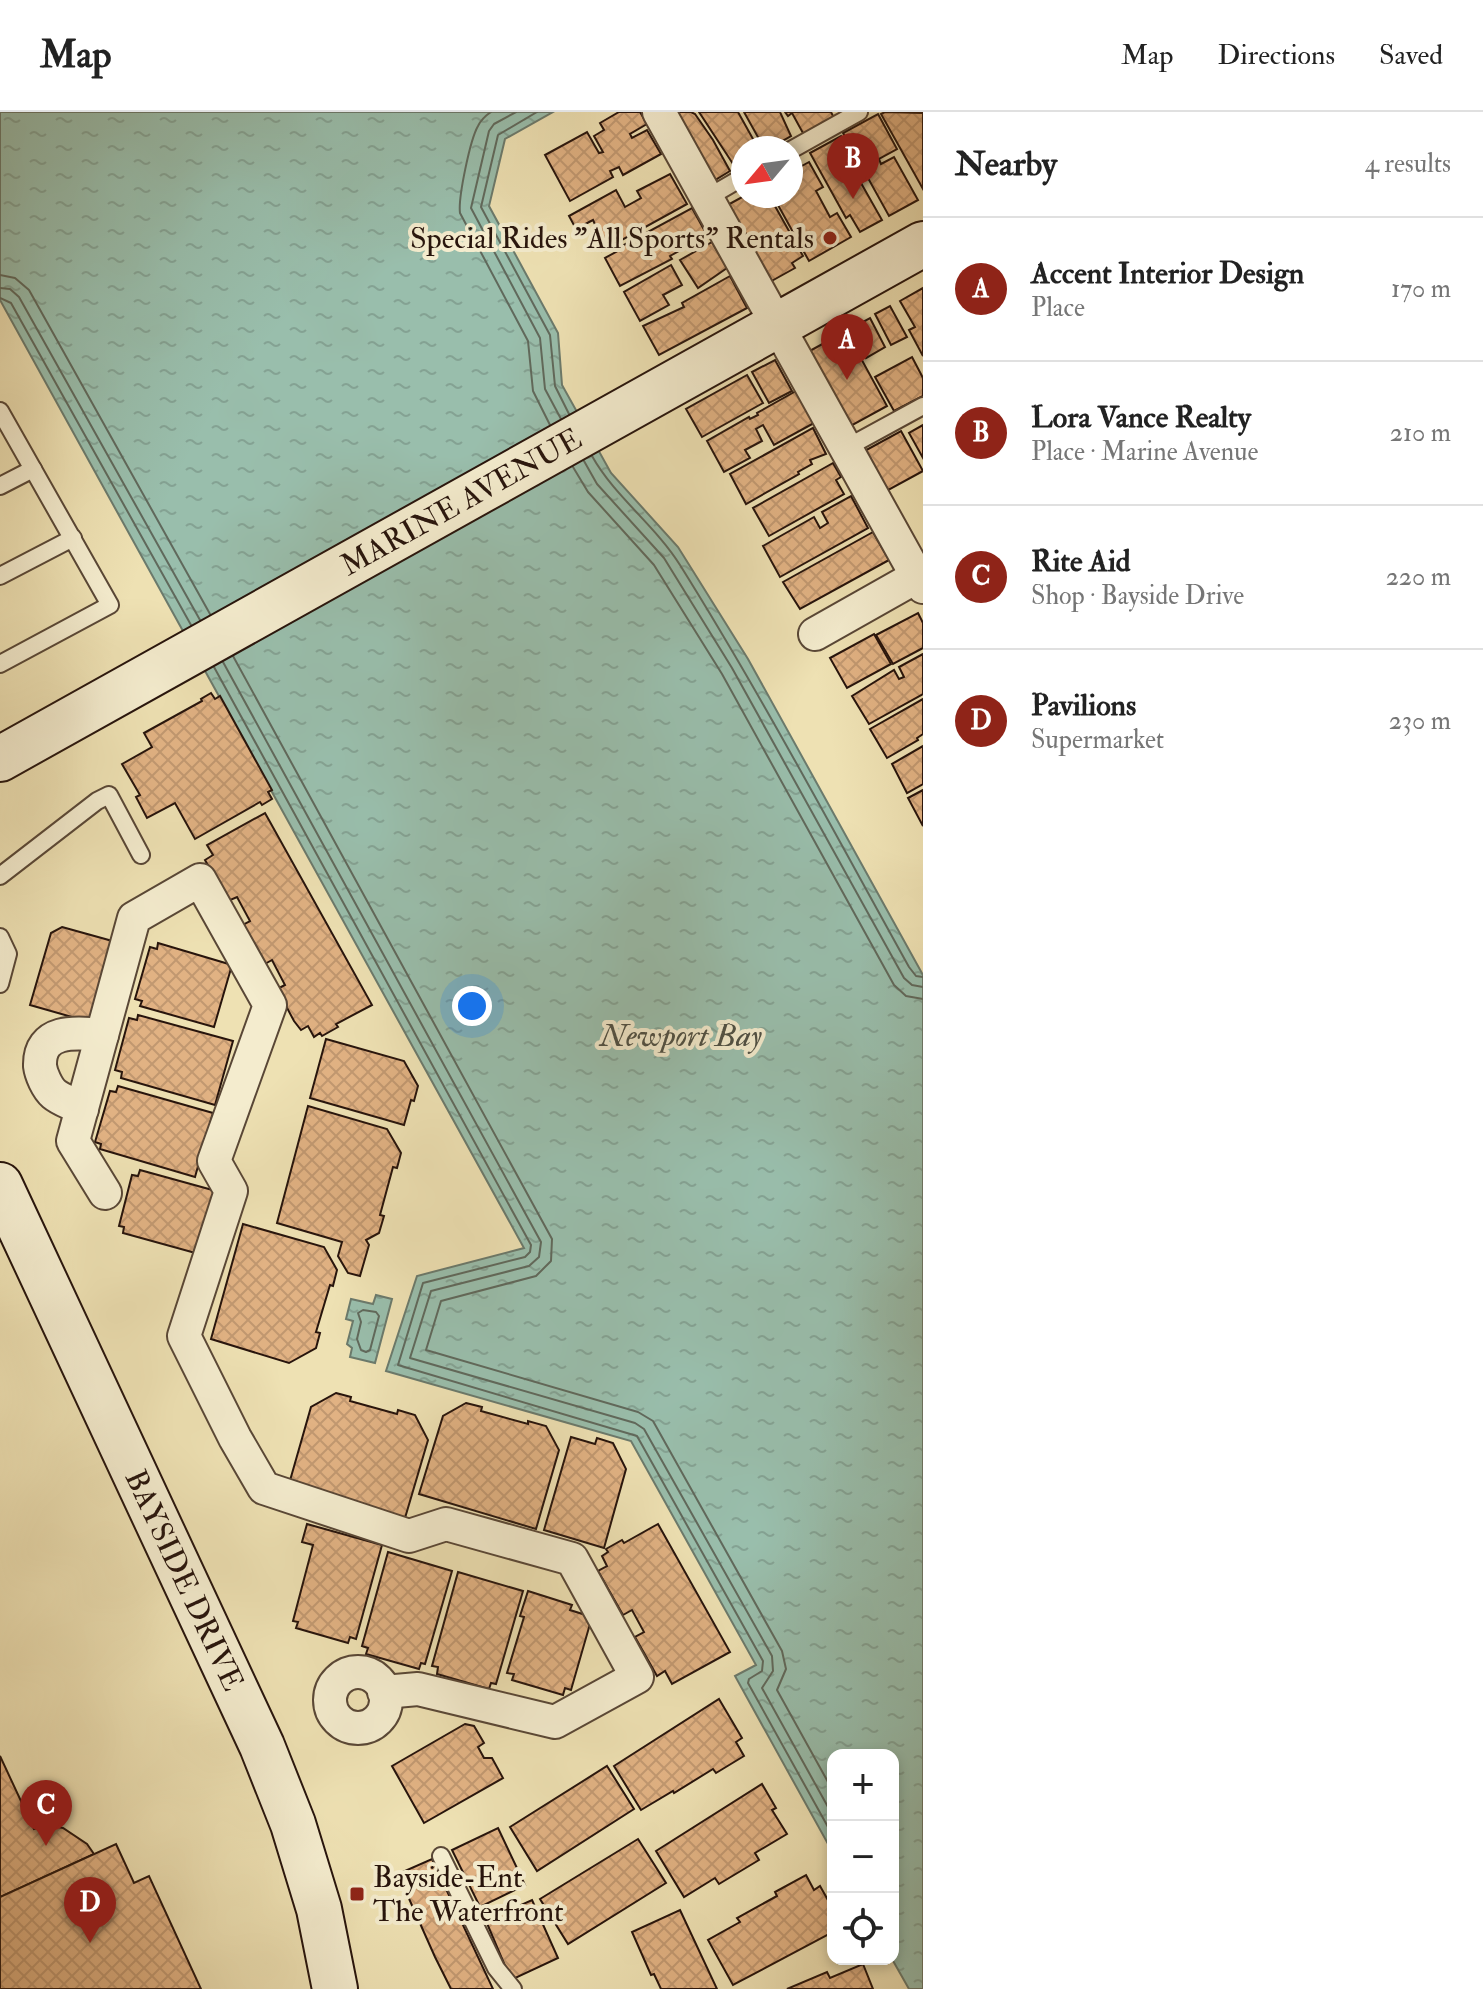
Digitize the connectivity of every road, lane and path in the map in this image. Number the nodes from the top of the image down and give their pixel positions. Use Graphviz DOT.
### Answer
graph roads {
  1 [pos="659,112"];
  2 [pos="859,112"];
  3 [pos="803,143"];
  4 [pos="731,184"];
  5 [pos="707,198"];
  6 [pos="923,244"];
  7 [pos="777,326"];
  8 [pos="923,406"];
  9 [pos="0,411"];
  10 [pos="846,448"];
  11 [pos="33,469"];
  12 [pos="0,486"];
  13 [pos="73,538"];
  14 [pos="0,576"];
  15 [pos="921,579"];
  16 [pos="815,634"];
  17 [pos="0,664"];
  18 [pos="0,759"];
  19 [pos="141,855"];
  20 [pos="0,876"];
  21 [pos="0,937"];
  22 [pos="0,984"];
  23 [pos="102,1035"];
  24 [pos="82,1109"];
  25 [pos="0,1185"];
  26 [pos="105,1193"];
  27 [pos="384,1692"];
  28 [pos="441,1856"];
  29 [pos="335,1989"];
  30 [pos="513,1989"];
  1 -- 5 [label="street"];
  2 -- 3 [label="lane"];
  4 -- 5 [label="lane"];
  5 -- 7 [label="street"];
  6 -- 7 [label="street, MARINE AVENUE"];
  7 -- 10 [label="street"];
  7 -- 18 [label="street, MARINE AVENUE"];
  8 -- 10 [label="lane"];
  9 -- 11 [label="lane"];
  10 -- 15 [label="street"];
  11 -- 12 [label="lane"];
  11 -- 13 [label="lane"];
  13 -- 14 [label="lane"];
  13 -- 17 [label="lane"];
  15 -- 16 [label="street"];
  19 -- 20 [label="lane"];
  21 -- 22 [label="lane"];
  23 -- 24 [label="street"];
  23 -- 24 [label="street"];
  23 -- 27 [label="street"];
  24 -- 26 [label="street"];
  25 -- 29 [label="street, BAYSIDE DRIVE"];
  28 -- 30 [label="lane"];
}
